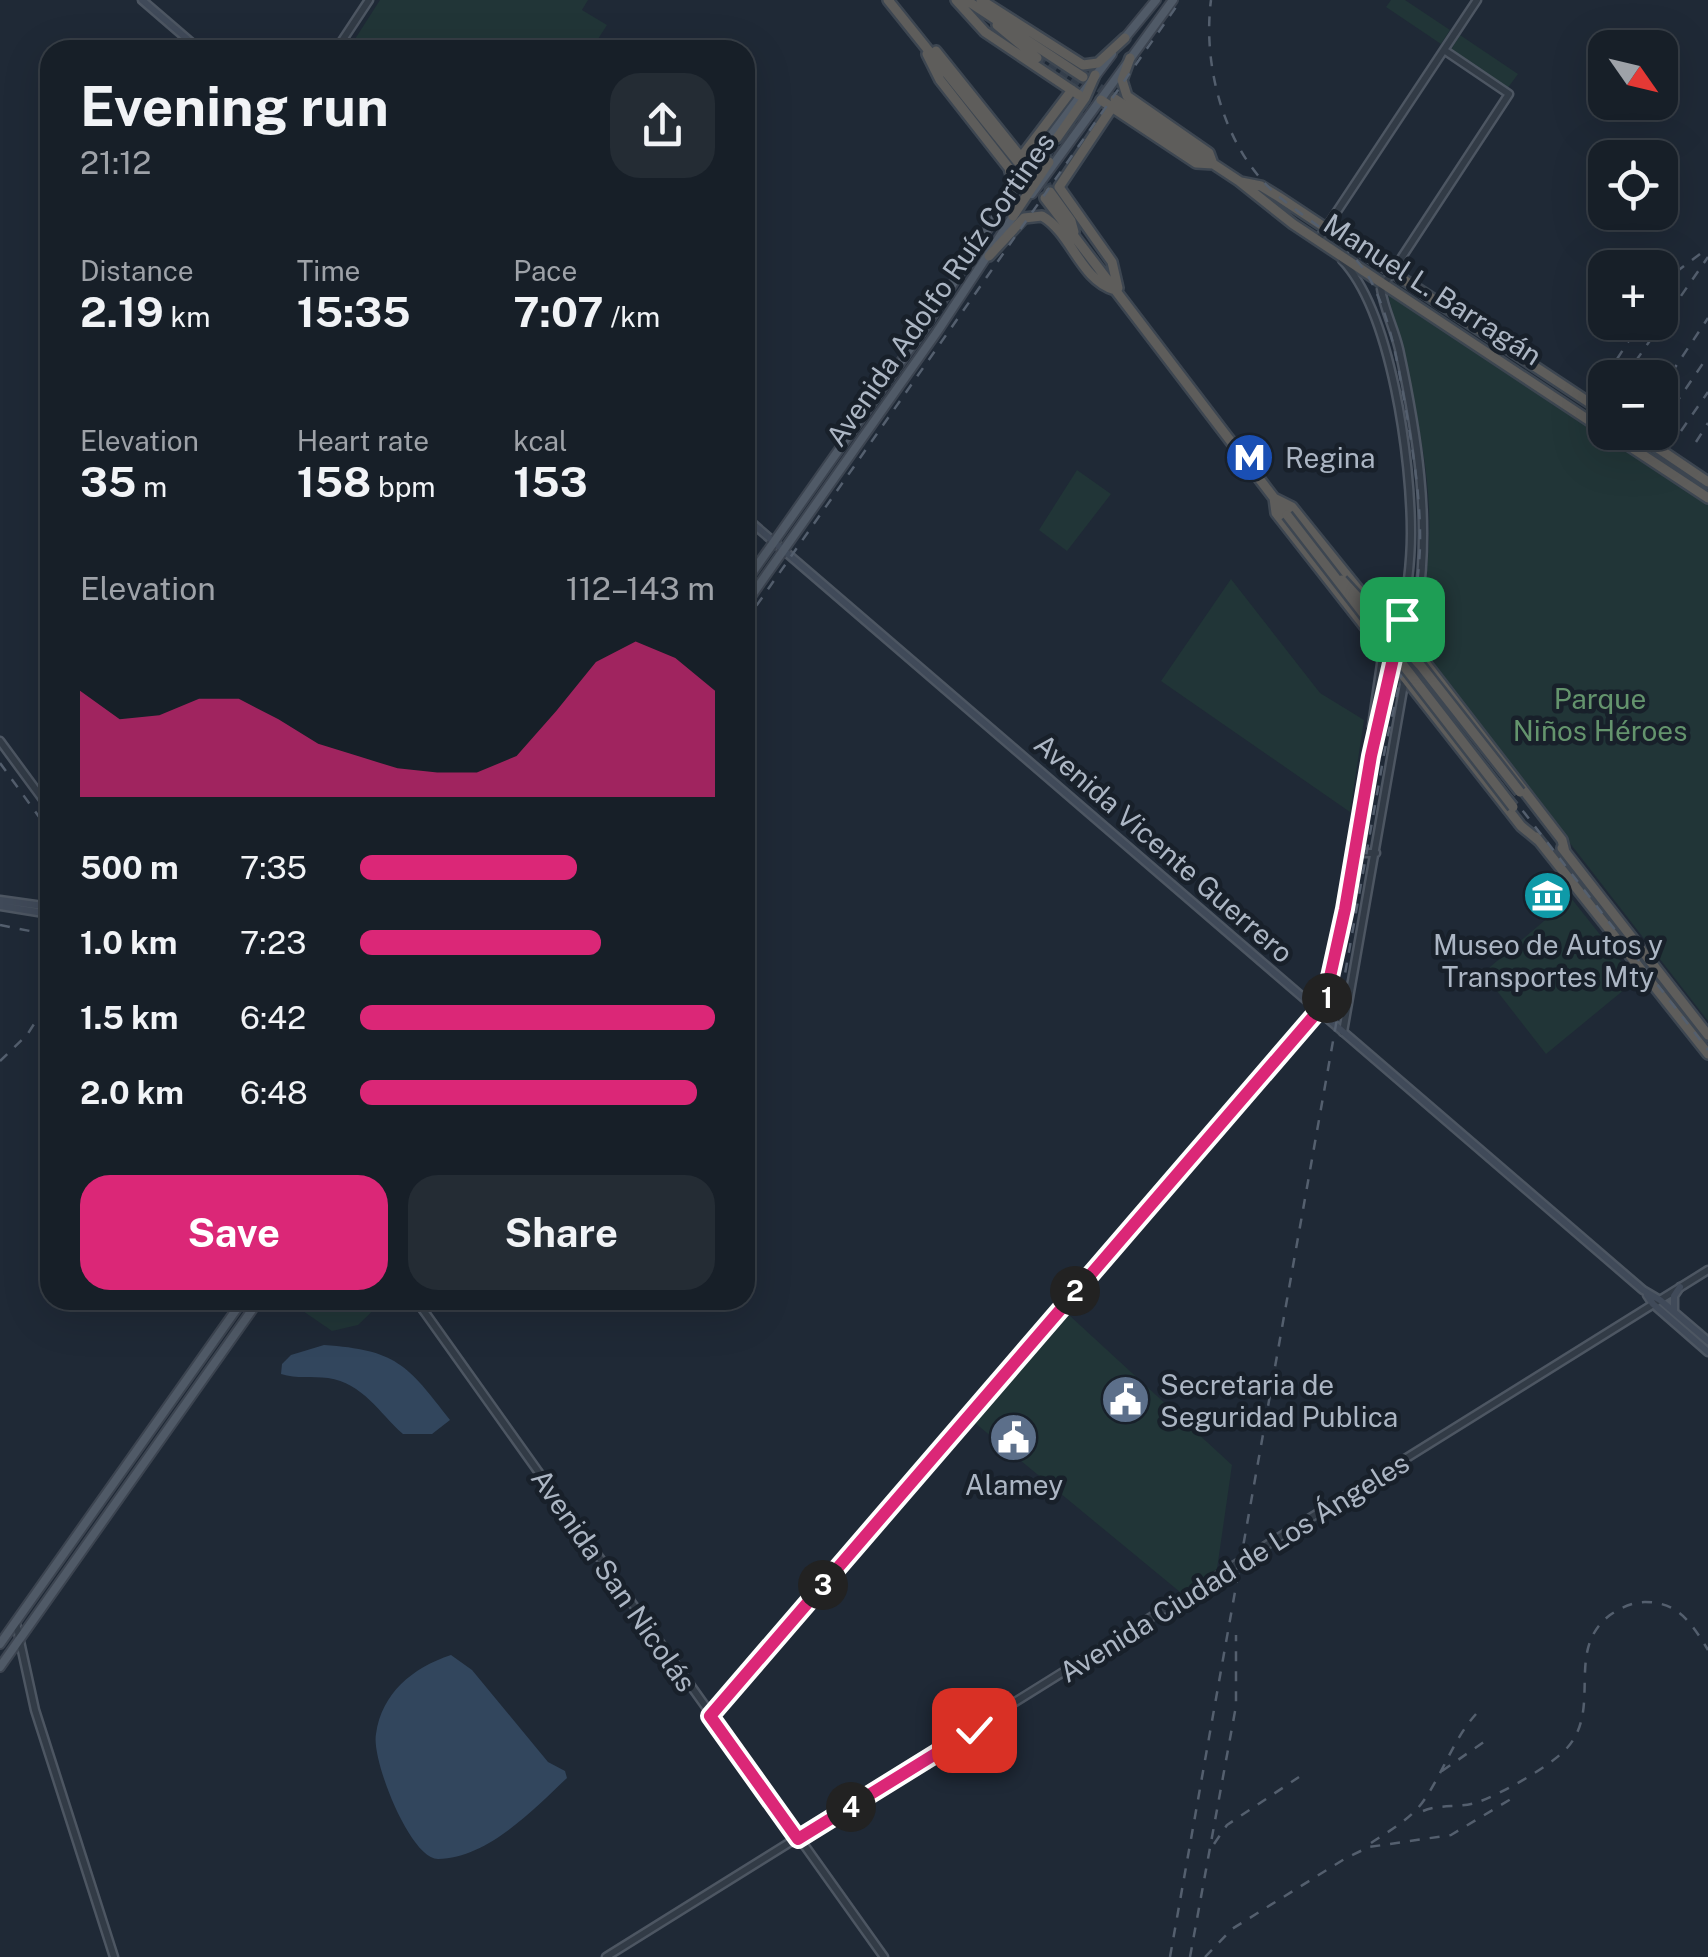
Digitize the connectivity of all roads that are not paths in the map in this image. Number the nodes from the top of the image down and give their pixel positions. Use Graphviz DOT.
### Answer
graph roads {
  1 [pos="142,0"];
  2 [pos="368,0"];
  3 [pos="888,0"];
  4 [pos="956,0"];
  5 [pos="966,0"];
  6 [pos="981,0"];
  7 [pos="1156,0"];
  8 [pos="1173,0"];
  9 [pos="1477,0"];
  10 [pos="994,20"];
  11 [pos="1126,38"];
  12 [pos="188,40"];
  13 [pos="342,40"];
  14 [pos="923,42"];
  15 [pos="1444,50"];
  16 [pos="1038,58"];
  17 [pos="1130,58"];
  18 [pos="1095,75"];
  19 [pos="1083,77"];
  20 [pos="1075,92"];
  21 [pos="1101,100"];
  22 [pos="1113,104"];
  23 [pos="1057,138"];
  24 [pos="1022,161"];
  25 [pos="1048,162"];
  26 [pos="1212,164"];
  27 [pos="1239,182"];
  28 [pos="1048,195"];
  29 [pos="1004,204"];
  30 [pos="1013,216"];
  31 [pos="1326,227"];
  32 [pos="1318,240"];
  33 [pos="1335,251"];
  34 [pos="988,256"];
  35 [pos="1391,269"];
  36 [pos="1384,282"];
  37 [pos="1118,291"];
  38 [pos="1588,402"];
  39 [pos="1588,418"];
  40 [pos="1637,450"];
  41 [pos="1661,450"];
  42 [pos="1708,482"];
  43 [pos="1274,498"];
  44 [pos="1708,498"];
  45 [pos="755,526"];
  46 [pos="774,542"];
  47 [pos="784,550"];
  48 [pos="755,570"];
  49 [pos="1336,575"];
  50 [pos="755,591"];
  51 [pos="1373,605"];
  52 [pos="1366,626"];
  53 [pos="1399,634"];
  54 [pos="1410,645"];
  55 [pos="1381,646"];
  56 [pos="1392,660"];
  57 [pos="1405,678"];
  58 [pos="1375,737"];
  59 [pos="0,742"];
  60 [pos="40,796"];
  61 [pos="1538,840"];
  62 [pos="1566,852"];
  63 [pos="1356,853"];
  64 [pos="1376,853"];
  65 [pos="0,904"];
  66 [pos="40,910"];
  67 [pos="1319,1010"];
  68 [pos="1694,1018"];
  69 [pos="1343,1032"];
  70 [pos="1708,1035"];
  71 [pos="1698,1042"];
  72 [pos="1708,1054"];
  73 [pos="1708,1270"];
  74 [pos="1680,1287"];
  75 [pos="1656,1302"];
  76 [pos="236,1310"];
  77 [pos="251,1310"];
  78 [pos="423,1310"];
  79 [pos="1674,1312"];
  80 [pos="1708,1341"];
  81 [pos="1708,1352"];
  82 [pos="16,1622"];
  83 [pos="8,1632"];
  84 [pos="18,1642"];
  85 [pos="0,1644"];
  86 [pos="0,1668"];
  87 [pos="710,1716"];
  88 [pos="798,1839"];
  89 [pos="114,1957"];
  90 [pos="606,1957"];
  91 [pos="884,1957"];
  1 -- 12 [label="main road"];
  2 -- 13 [label="street"];
  3 -- 14 [label="highway"];
  4 -- 20 [label="highway"];
  5 -- 10 [label="highway"];
  6 -- 11 [label="highway"];
  7 -- 11 [label="main road"];
  8 -- 17 [label="main road, Avenida Adolfo Ruíz Cortines"];
  9 -- 15 [label="street"];
  10 -- 16 [label="highway"];
  10 -- 19 [label="highway"];
  11 -- 18 [label="main road"];
  14 -- 24 [label="highway"];
  14 -- 29 [label="highway"];
  15 -- 31 [label="street"];
  15 -- 35 [label="street"];
  17 -- 21 [label="main road, Avenida Adolfo Ruíz Cortines"];
  17 -- 26 [label="highway"];
  18 -- 20 [label="main road"];
  18 -- 23 [label="highway"];
  20 -- 24 [label="highway"];
  21 -- 22 [label="highway"];
  21 -- 30 [label="main road, Avenida Adolfo Ruíz Cortines"];
  22 -- 26 [label="highway"];
  22 -- 37 [label="highway"];
  24 -- 29 [label="main road, Avenida Adolfo Ruíz Cortines"];
  25 -- 30 [label="highway"];
  26 -- 27 [label="highway, Manuel L. Barragán"];
  27 -- 31 [label="highway, Manuel L. Barragán"];
  27 -- 32 [label="highway, Manuel L. Barragán"];
  28 -- 37 [label="highway"];
  29 -- 46 [label="main road, Avenida Adolfo Ruíz Cortines"];
  30 -- 34 [label="main road, Avenida Adolfo Ruíz Cortines"];
  31 -- 32 [label="street"];
  31 -- 35 [label="highway, Manuel L. Barragán"];
  32 -- 33 [label="highway, Manuel L. Barragán"];
  33 -- 36 [label="highway, Manuel L. Barragán"];
  33 -- 53 [label="street"];
  34 -- 37 [label="highway"];
  34 -- 47 [label="main road, Avenida Adolfo Ruíz Cortines"];
  35 -- 36 [label="street"];
  35 -- 38 [label="highway, Manuel L. Barragán"];
  36 -- 39 [label="highway, Manuel L. Barragán"];
  36 -- 54 [label="street"];
  37 -- 43 [label="highway"];
  40 -- 44 [label="highway"];
  41 -- 42 [label="highway"];
  43 -- 49 [label="highway, bridge"];
  43 -- 51 [label="highway"];
  43 -- 52 [label="highway"];
  45 -- 46 [label="main road, Avenida Vicente Guerrero"];
  46 -- 47 [label="main road, Avenida Vicente Guerrero"];
  46 -- 48 [label="main road, Avenida Adolfo Ruíz Cortines"];
  47 -- 50 [label="main road, Avenida Adolfo Ruíz Cortines"];
  47 -- 67 [label="main road, Avenida Vicente Guerrero"];
  49 -- 61 [label="highway, bridge"];
  49 -- 62 [label="highway, bridge"];
  51 -- 52 [label="highway"];
  51 -- 53 [label="highway"];
  52 -- 55 [label="highway"];
  53 -- 54 [label="highway"];
  53 -- 55 [label="highway"];
  53 -- 56 [label="street"];
  54 -- 56 [label="highway"];
  54 -- 57 [label="street"];
  54 -- 62 [label="highway"];
  55 -- 56 [label="highway"];
  55 -- 58 [label="street"];
  56 -- 57 [label="highway"];
  56 -- 58 [label="street"];
  57 -- 61 [label="highway"];
  57 -- 64 [label="street"];
  58 -- 63 [label="street"];
  59 -- 60 [label="street"];
  61 -- 71 [label="highway"];
  62 -- 68 [label="highway"];
  63 -- 64 [label="street"];
  63 -- 67 [label="street"];
  64 -- 69 [label="street"];
  65 -- 66 [label="main road"];
  67 -- 69 [label="main road, Avenida Vicente Guerrero"];
  67 -- 87 [label="street"];
  68 -- 70 [label="highway"];
  68 -- 71 [label="highway"];
  69 -- 75 [label="main road, Avenida Vicente Guerrero"];
  71 -- 72 [label="highway"];
  73 -- 74 [label="street, Avenida Ciudad de Los Ángeles"];
  74 -- 75 [label="street, Avenida Ciudad de Los Ángeles"];
  74 -- 79 [label="main road"];
  75 -- 79 [label="main road, Avenida Vicente Guerrero"];
  75 -- 81 [label="main road, Avenida Vicente Guerrero"];
  75 -- 88 [label="street, Avenida Ciudad de Los Ángeles"];
  76 -- 82 [label="main road"];
  77 -- 84 [label="main road"];
  78 -- 87 [label="street, Avenida San Nicolás"];
  79 -- 80 [label="main road, Avenida Vicente Guerrero"];
  82 -- 83 [label="main road"];
  82 -- 84 [label="street"];
  83 -- 84 [label="street"];
  83 -- 85 [label="main road"];
  84 -- 86 [label="main road"];
  84 -- 89 [label="street"];
  87 -- 88 [label="street, Avenida San Nicolás"];
  88 -- 90 [label="street, Avenida Ciudad de Los Ángeles"];
  88 -- 91 [label="street, Avenida San Nicolás"];
}
